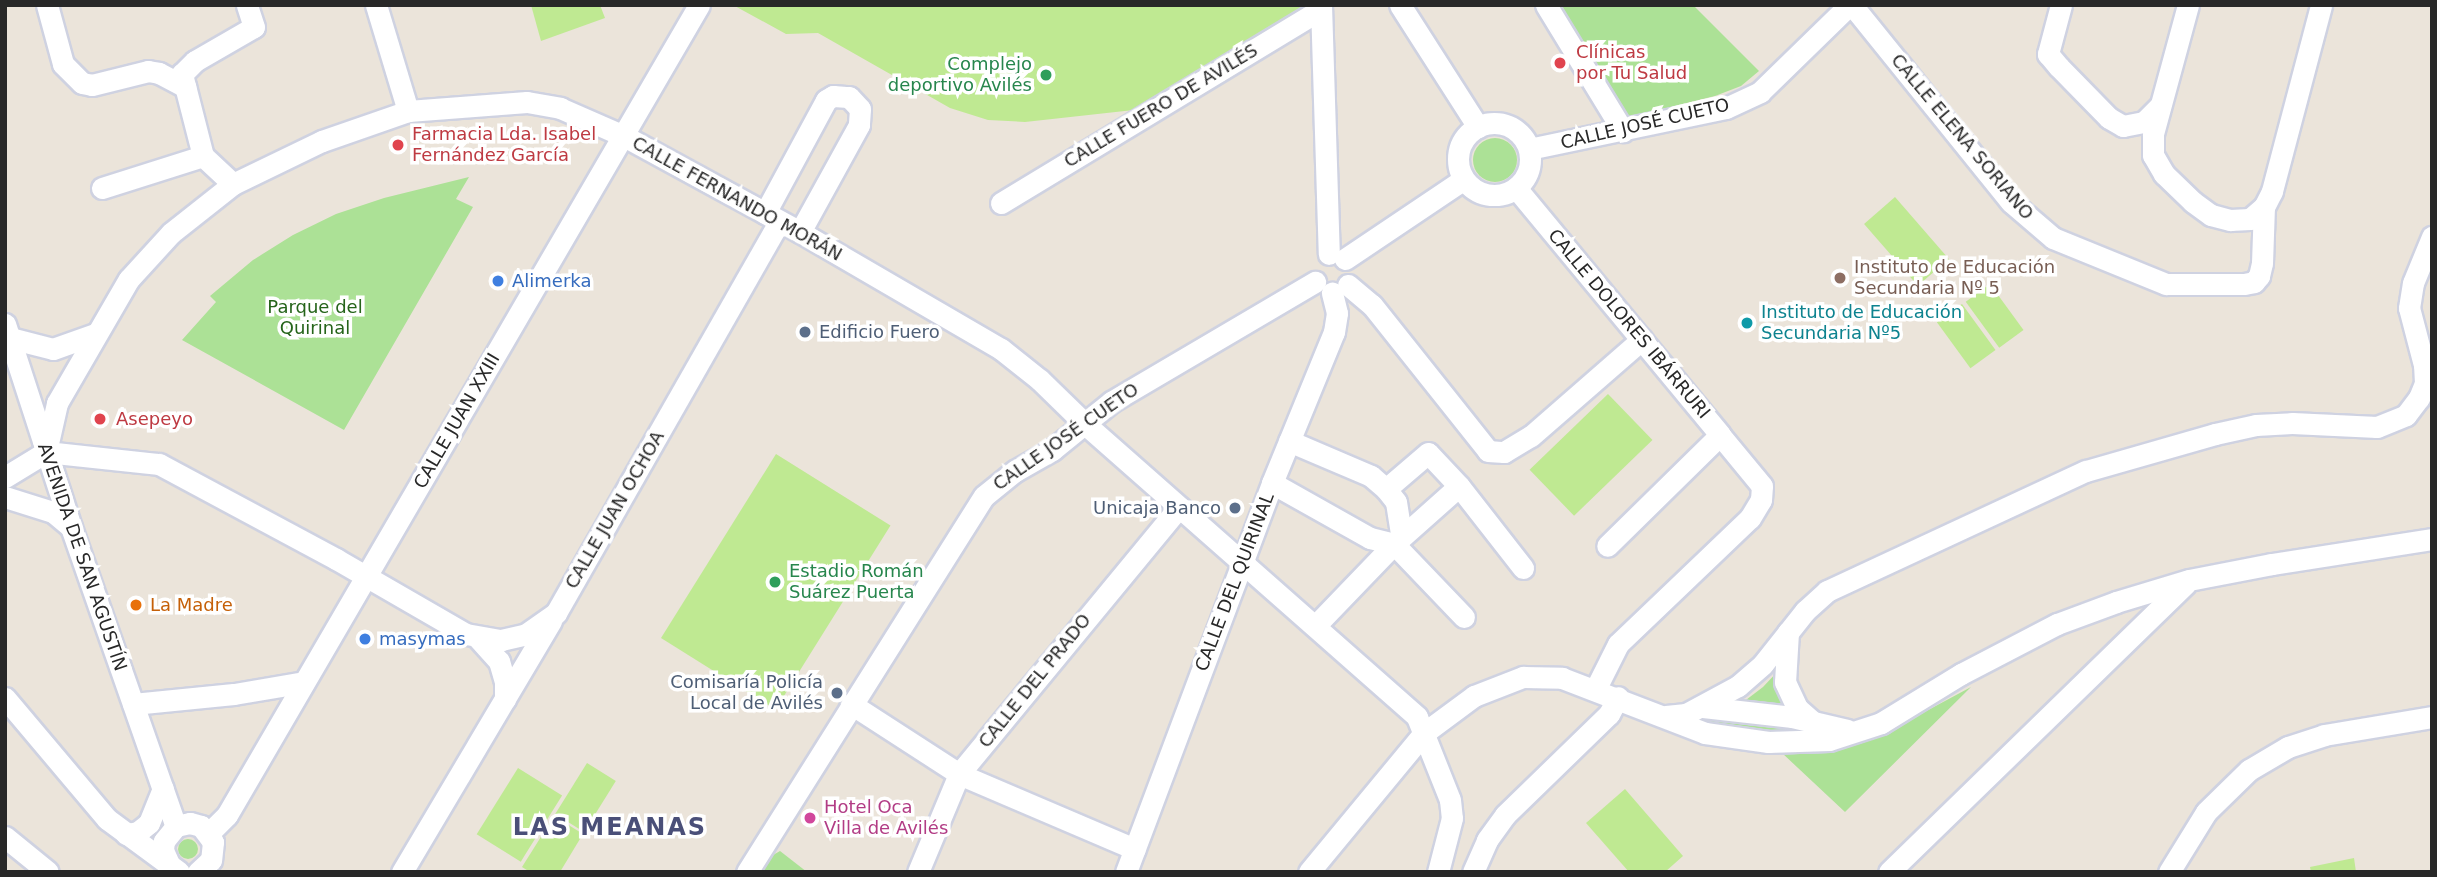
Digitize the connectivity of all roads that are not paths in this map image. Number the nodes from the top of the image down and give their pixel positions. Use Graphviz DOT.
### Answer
graph roads {
  1 [pos="47,5"];
  2 [pos="247,5"];
  3 [pos="376,5"];
  4 [pos="699,5"];
  5 [pos="1400,5"];
  6 [pos="1546,5"];
  7 [pos="1851,5"];
  8 [pos="2061,5"];
  9 [pos="2188,5"];
  10 [pos="2321,5"];
  11 [pos="1321,7"];
  12 [pos="185,87"];
  13 [pos="2160,106"];
  14 [pos="408,111"];
  15 [pos="1478,127"];
  16 [pos="1623,131"];
  17 [pos="624,136"];
  18 [pos="1529,149"];
  19 [pos="203,156"];
  20 [pos="1464,179"];
  21 [pos="233,184"];
  22 [pos="102,188"];
  23 [pos="1516,188"];
  24 [pos="1001,203"];
  25 [pos="2264,207"];
  26 [pos="772,217"];
  27 [pos="800,232"];
  28 [pos="2432,237"];
  29 [pos="1337,256"];
  30 [pos="1332,287"];
  31 [pos="7,331"];
  32 [pos="95,334"];
  33 [pos="1642,339"];
  34 [pos="1084,423"];
  35 [pos="1720,435"];
  36 [pos="1289,441"];
  37 [pos="46,452"];
  38 [pos="5,477"];
  39 [pos="1272,483"];
  40 [pos="1459,486"];
  41 [pos="1386,489"];
  42 [pos="5,497"];
  43 [pos="1179,506"];
  44 [pos="71,527"];
  45 [pos="1397,539"];
  46 [pos="2432,540"];
  47 [pos="1607,546"];
  48 [pos="1244,562"];
  49 [pos="1523,568"];
  50 [pos="366,577"];
  51 [pos="2189,580"];
  52 [pos="2116,602"];
  53 [pos="556,613"];
  54 [pos="1464,617"];
  55 [pos="1316,625"];
  56 [pos="1788,632"];
  57 [pos="2132,637"];
  58 [pos="478,638"];
  59 [pos="304,682"];
  60 [pos="1596,688"];
  61 [pos="1618,697"];
  62 [pos="5,698"];
  63 [pos="505,699"];
  64 [pos="133,704"];
  65 [pos="851,704"];
  66 [pos="1703,707"];
  67 [pos="1666,716"];
  68 [pos="2432,717"];
  69 [pos="1814,723"];
  70 [pos="1854,730"];
  71 [pos="1424,733"];
  72 [pos="959,774"];
  73 [pos="163,789"];
  74 [pos="172,830"];
  75 [pos="126,834"];
  76 [pos="5,837"];
  77 [pos="212,842"];
  78 [pos="1135,849"];
  79 [pos="174,869"];
  80 [pos="201,871"];
  81 [pos="48,872"];
  82 [pos="224,872"];
  83 [pos="402,872"];
  84 [pos="747,872"];
  85 [pos="918,872"];
  86 [pos="1126,872"];
  87 [pos="1309,872"];
  88 [pos="1438,872"];
  89 [pos="1474,872"];
  90 [pos="1889,872"];
  91 [pos="2169,872"];
  1 -- 12 [label="street"];
  2 -- 12 [label="street"];
  3 -- 14 [label="street"];
  4 -- 17 [label="street, CALLE JUAN XXIII"];
  5 -- 15 [label="street"];
  6 -- 16 [label="street"];
  7 -- 16 [label="street, CALLE JOSÉ CUETO"];
  7 -- 25 [label="street, CALLE ELENA SORIANO"];
  8 -- 13 [label="street"];
  9 -- 13 [label="street"];
  10 -- 25 [label="street"];
  11 -- 24 [label="street, CALLE FUERO DE AVILÉS"];
  11 -- 29 [label="street, CALLE FUERO DE AVILÉS"];
  12 -- 19 [label="street"];
  13 -- 25 [label="street"];
  14 -- 17 [label="street, CALLE FERNANDO MORÁN"];
  14 -- 21 [label="street, CALLE FERNANDO MORÁN"];
  15 -- 18 [label="street"];
  15 -- 20 [label="street"];
  16 -- 18 [label="street, CALLE JOSÉ CUETO"];
  17 -- 26 [label="street, CALLE FERNANDO MORÁN"];
  17 -- 50 [label="street, CALLE JUAN XXIII"];
  18 -- 23 [label="street"];
  19 -- 21 [label="street"];
  19 -- 22 [label="street"];
  20 -- 23 [label="street"];
  20 -- 29 [label="street"];
  21 -- 32 [label="street, CALLE FERNANDO MORÁN"];
  23 -- 33 [label="street, CALLE DOLORES IBÁRRURI"];
  26 -- 27 [label="street, CALLE FERNANDO MORÁN"];
  26 -- 27 [label="street, CALLE JUAN OCHOA"];
  26 -- 53 [label="street, CALLE JUAN OCHOA"];
  27 -- 34 [label="street, CALLE FERNANDO MORÁN"];
  28 -- 56 [label="street"];
  29 -- 30 [label="street, CALLE FUERO DE AVILÉS"];
  29 -- 30 [label="street"];
  30 -- 33 [label="street"];
  30 -- 34 [label="street, CALLE JOSÉ CUETO"];
  30 -- 36 [label="street, CALLE DEL QUIRINAL"];
  31 -- 32 [label="street"];
  31 -- 37 [label="street, AVENIDA DE SAN AGUSTÍN"];
  32 -- 37 [label="street, CALLE FERNANDO MORÁN"];
  33 -- 35 [label="street, CALLE DOLORES IBÁRRURI"];
  34 -- 43 [label="street, CALLE FERNANDO MORÁN"];
  34 -- 65 [label="street, CALLE JOSÉ CUETO"];
  35 -- 47 [label="street, CALLE DOLORES IBÁRRURI"];
  35 -- 60 [label="street"];
  36 -- 39 [label="street, CALLE DEL QUIRINAL"];
  36 -- 41 [label="street"];
  37 -- 38 [label="street"];
  37 -- 44 [label="street, AVENIDA DE SAN AGUSTÍN"];
  37 -- 50 [label="street, CALLE JUAN OCHOA"];
  39 -- 45 [label="street"];
  39 -- 48 [label="street, CALLE DEL QUIRINAL"];
  40 -- 41 [label="street"];
  40 -- 45 [label="street"];
  40 -- 49 [label="street"];
  41 -- 45 [label="street"];
  42 -- 44 [label="street"];
  43 -- 48 [label="street, CALLE FERNANDO MORÁN"];
  43 -- 72 [label="street, CALLE DEL PRADO"];
  44 -- 64 [label="street, AVENIDA DE SAN AGUSTÍN"];
  45 -- 54 [label="street"];
  45 -- 55 [label="street"];
  46 -- 51 [label="street"];
  48 -- 55 [label="street, CALLE FERNANDO MORÁN"];
  48 -- 78 [label="street, CALLE DEL QUIRINAL"];
  50 -- 58 [label="street, CALLE JUAN OCHOA"];
  50 -- 59 [label="street, CALLE JUAN XXIII"];
  51 -- 52 [label="street"];
  51 -- 57 [label="street"];
  52 -- 57 [label="street"];
  52 -- 70 [label="street"];
  53 -- 58 [label="street, CALLE JUAN OCHOA"];
  53 -- 63 [label="street"];
  55 -- 71 [label="street, CALLE FERNANDO MORÁN"];
  56 -- 66 [label="street"];
  56 -- 69 [label="street"];
  57 -- 90 [label="street"];
  58 -- 63 [label="street"];
  59 -- 64 [label="street"];
  59 -- 77 [label="street, CALLE JUAN XXIII"];
  60 -- 61 [label="street"];
  60 -- 71 [label="street"];
  61 -- 67 [label="street"];
  61 -- 89 [label="street"];
  62 -- 75 [label="street"];
  63 -- 83 [label="street"];
  64 -- 73 [label="street, AVENIDA DE SAN AGUSTÍN"];
  65 -- 72 [label="street"];
  65 -- 84 [label="street, CALLE JOSÉ CUETO"];
  66 -- 67 [label="street"];
  66 -- 69 [label="street"];
  67 -- 70 [label="street"];
  68 -- 91 [label="street"];
  69 -- 70 [label="street"];
  71 -- 87 [label="street"];
  71 -- 88 [label="street, CALLE FERNANDO MORÁN"];
  72 -- 78 [label="street"];
  72 -- 85 [label="street, CALLE DEL PRADO"];
  73 -- 74 [label="street, AVENIDA DE SAN AGUSTÍN"];
  73 -- 75 [label="street"];
  74 -- 75 [label="street"];
  74 -- 77 [label="street"];
  74 -- 79 [label="street, AVENIDA DE SAN AGUSTÍN"];
  75 -- 79 [label="street"];
  76 -- 81 [label="street"];
  77 -- 80 [label="street, CALLE JUAN XXIII"];
  77 -- 82 [label="street"];
  78 -- 86 [label="street, CALLE DEL QUIRINAL"];
}
